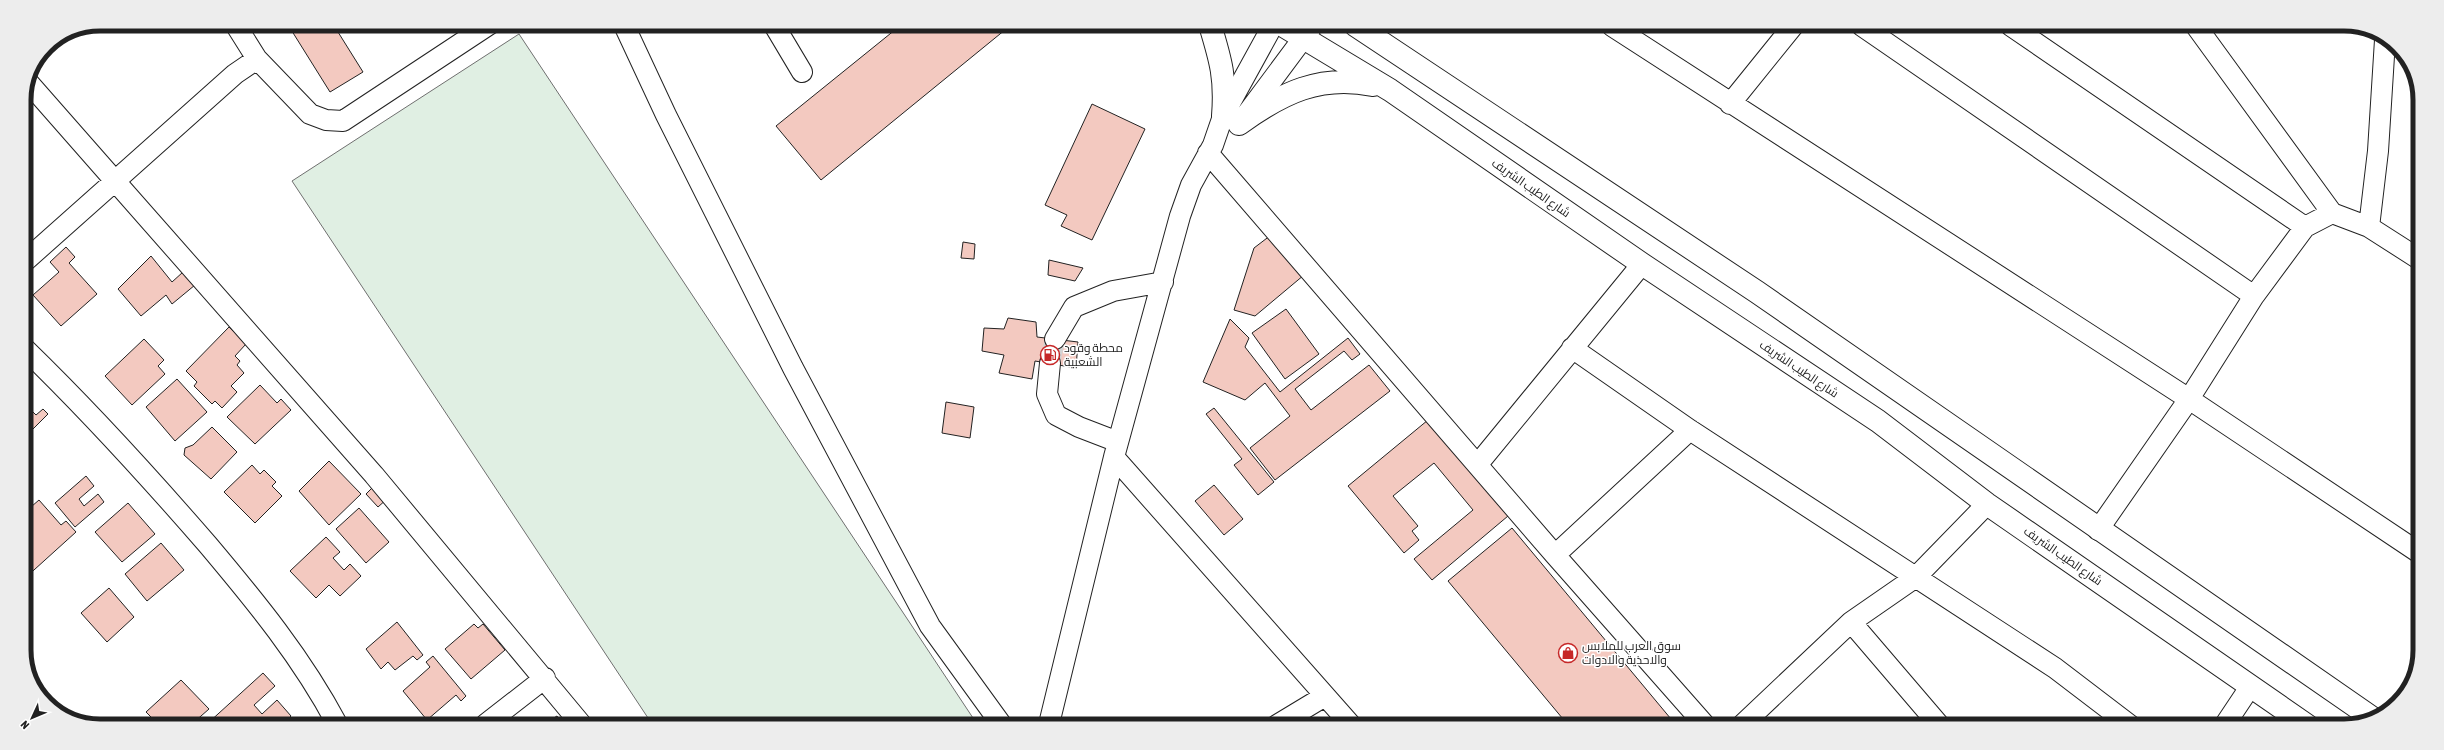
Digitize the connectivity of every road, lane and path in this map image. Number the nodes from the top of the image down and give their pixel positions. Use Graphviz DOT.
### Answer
graph roads {
  1 [pos="239,31"];
  2 [pos="479,31"];
  3 [pos="630,31"];
  4 [pos="778,31"];
  5 [pos="1212,31"];
  6 [pos="1270,31"];
  7 [pos="1363,31"];
  8 [pos="1377,31"];
  9 [pos="1620,31"];
  10 [pos="1789,31"];
  11 [pos="1869,31"];
  12 [pos="2018,31"];
  13 [pos="2200,31"];
  14 [pos="1308,32"];
  15 [pos="2384,44"];
  16 [pos="1387,45"];
  17 [pos="257,59"];
  18 [pos="802,72"];
  19 [pos="32,87"];
  20 [pos="1390,90"];
  21 [pos="1730,104"];
  22 [pos="1231,120"];
  23 [pos="1210,149"];
  24 [pos="115,181"];
  25 [pos="2332,213"];
  26 [pos="2369,226"];
  27 [pos="2305,227"];
  28 [pos="2413,255"];
  29 [pos="31,256"];
  30 [pos="1642,264"];
  31 [pos="1163,282"];
  32 [pos="2254,296"];
  33 [pos="1055,339"];
  34 [pos="1572,348"];
  35 [pos="31,355"];
  36 [pos="1050,364"];
  37 [pos="2190,399"];
  38 [pos="1690,430"];
  39 [pos="1116,450"];
  40 [pos="1478,464"];
  41 [pos="1988,504"];
  42 [pos="2098,530"];
  43 [pos="2413,549"];
  44 [pos="1555,555"];
  45 [pos="1916,578"];
  46 [pos="1851,622"];
  47 [pos="545,678"];
  48 [pos="2250,687"];
  49 [pos="1325,696"];
  50 [pos="2367,714"];
  51 [pos="334,719"];
  52 [pos="492,719"];
  53 [pos="577,719"];
  54 [pos="997,719"];
  55 [pos="1050,719"];
  56 [pos="1287,719"];
  57 [pos="1346,719"];
  58 [pos="1700,719"];
  59 [pos="1748,719"];
  60 [pos="1934,719"];
  61 [pos="2122,719"];
  62 [pos="2229,719"];
  63 [pos="2298,719"];
  1 -- 17 [label="street"];
  2 -- 17 [label="street"];
  3 -- 54 [label="street"];
  4 -- 18 [label="street"];
  5 -- 22 [label="main road"];
  6 -- 22 [label="street"];
  7 -- 16 [label="main road"];
  8 -- 16 [label="main road"];
  9 -- 21 [label="street"];
  10 -- 21 [label="street"];
  11 -- 32 [label="street"];
  12 -- 27 [label="street"];
  13 -- 25 [label="street"];
  14 -- 20 [label="main road, شارع الطيب الشريف"];
  14 -- 22 [label="street"];
  15 -- 26 [label="street"];
  16 -- 42 [label="main road"];
  17 -- 24 [label="street"];
  19 -- 24 [label="street"];
  20 -- 22 [label="main road"];
  20 -- 30 [label="main road, شارع الطيب الشريف"];
  21 -- 37 [label="street"];
  22 -- 23 [label="street"];
  23 -- 31 [label="street"];
  23 -- 40 [label="street"];
  24 -- 29 [label="street"];
  24 -- 47 [label="street"];
  25 -- 26 [label="street"];
  25 -- 27 [label="street"];
  26 -- 28 [label="street"];
  27 -- 32 [label="street"];
  30 -- 34 [label="street"];
  30 -- 41 [label="main road, شارع الطيب الشريف"];
  31 -- 33 [label="street"];
  31 -- 39 [label="street"];
  32 -- 37 [label="street"];
  34 -- 38 [label="street"];
  34 -- 40 [label="street"];
  35 -- 51 [label="street"];
  36 -- 39 [label="street"];
  37 -- 42 [label="street"];
  37 -- 43 [label="street"];
  38 -- 44 [label="street"];
  38 -- 45 [label="street"];
  39 -- 49 [label="street"];
  39 -- 55 [label="street"];
  40 -- 44 [label="street"];
  41 -- 45 [label="street"];
  41 -- 48 [label="main road, شارع الطيب الشريف"];
  42 -- 50 [label="main road"];
  44 -- 58 [label="street"];
  45 -- 46 [label="street"];
  45 -- 61 [label="street"];
  46 -- 59 [label="street"];
  46 -- 60 [label="street"];
  47 -- 52 [label="street"];
  47 -- 53 [label="street"];
  48 -- 62 [label="street"];
  48 -- 63 [label="main road, شارع الطيب الشريف"];
  49 -- 56 [label="street"];
  49 -- 57 [label="street"];
}
